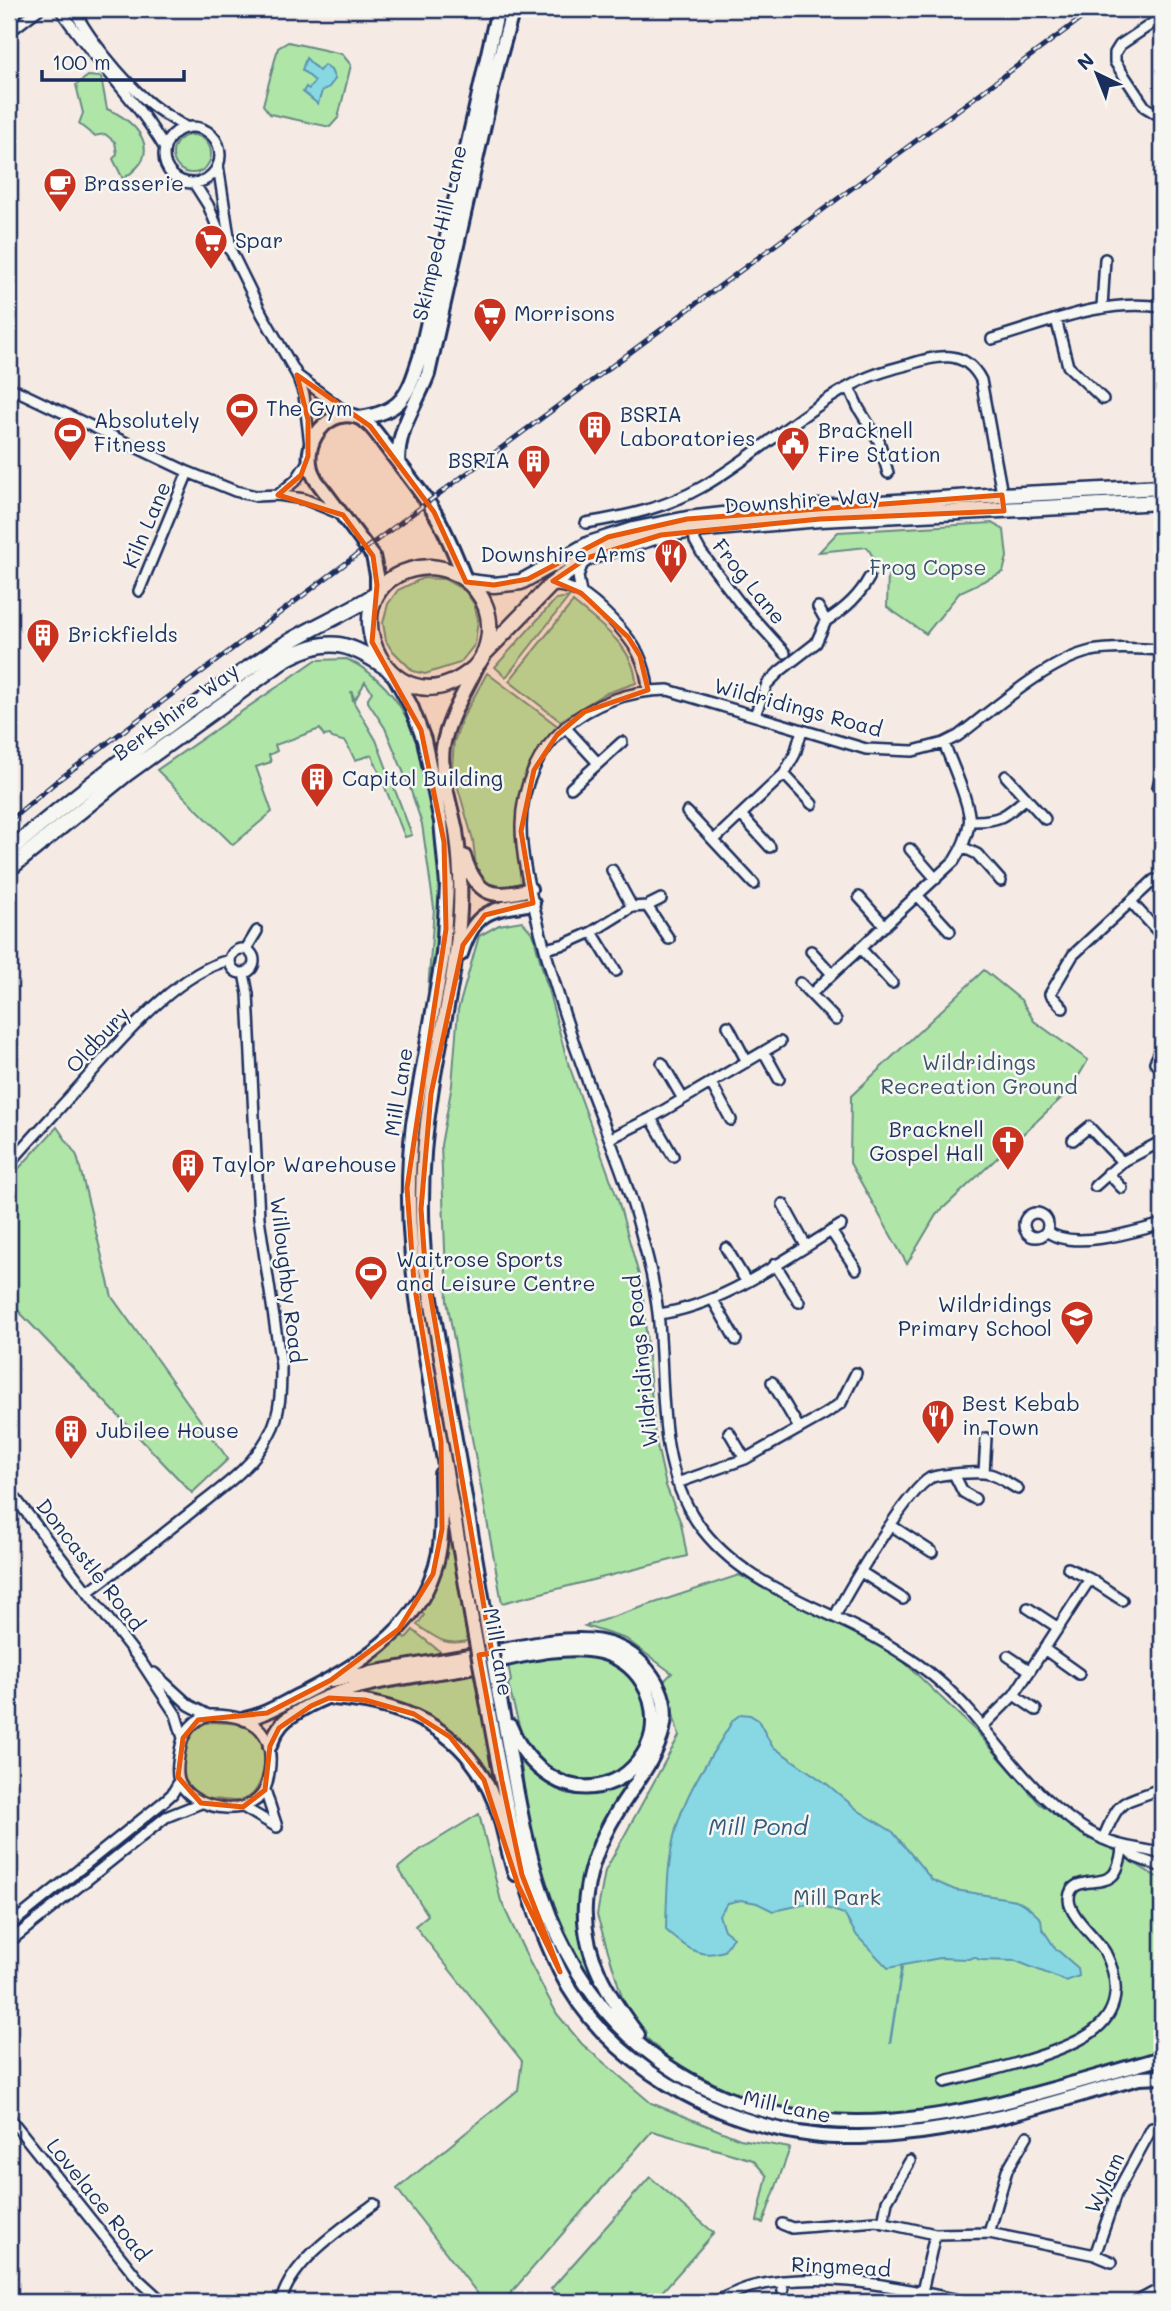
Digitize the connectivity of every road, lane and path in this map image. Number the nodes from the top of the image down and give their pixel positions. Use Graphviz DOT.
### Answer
graph roads {
  1 [pos="39,9"];
  2 [pos="60,9"];
  3 [pos="74,9"];
  4 [pos="498,9"];
  5 [pos="513,9"];
  6 [pos="1162,17"];
  7 [pos="9,32"];
  8 [pos="1162,111"];
  9 [pos="187,128"];
  10 [pos="164,147"];
  11 [pos="218,165"];
  12 [pos="194,183"];
  13 [pos="232,253"];
  14 [pos="1105,259"];
  15 [pos="1102,307"];
  16 [pos="1162,307"];
  17 [pos="1056,319"];
  18 [pos="992,338"];
  19 [pos="297,375"];
  20 [pos="9,387"];
  21 [pos="849,387"];
  22 [pos="1103,399"];
  23 [pos="355,417"];
  24 [pos="310,445"];
  25 [pos="309,460"];
  26 [pos="398,462"];
  27 [pos="188,472"];
  28 [pos="888,473"];
  29 [pos="1162,487"];
  30 [pos="278,495"];
  31 [pos="1002,495"];
  32 [pos="1162,502"];
  33 [pos="1004,511"];
  34 [pos="343,515"];
  35 [pos="586,523"];
  36 [pos="694,530"];
  37 [pos="587,558"];
  38 [pos="869,578"];
  39 [pos="467,581"];
  40 [pos="550,586"];
  41 [pos="139,592"];
  42 [pos="581,593"];
  43 [pos="376,594"];
  44 [pos="818,607"];
  45 [pos="826,621"];
  46 [pos="1162,650"];
  47 [pos="785,653"];
  48 [pos="482,658"];
  49 [pos="384,666"];
  50 [pos="396,677"];
  51 [pos="648,690"];
  52 [pos="755,715"];
  53 [pos="565,727"];
  54 [pos="802,730"];
  55 [pos="622,742"];
  56 [pos="944,743"];
  57 [pos="598,763"];
  58 [pos="1162,771"];
  59 [pos="784,774"];
  60 [pos="1006,776"];
  61 [pos="570,788"];
  62 [pos="1158,788"];
  63 [pos="1026,798"];
  64 [pos="812,804"];
  65 [pos="687,812"];
  66 [pos="742,816"];
  67 [pos="1045,820"];
  68 [pos="970,821"];
  69 [pos="456,832"];
  70 [pos="714,840"];
  71 [pos="770,847"];
  72 [pos="962,847"];
  73 [pos="910,849"];
  74 [pos="9,851"];
  75 [pos="9,869"];
  76 [pos="612,870"];
  77 [pos="936,879"];
  78 [pos="1154,880"];
  79 [pos="1001,881"];
  80 [pos="754,884"];
  81 [pos="530,889"];
  82 [pos="918,896"];
  83 [pos="859,897"];
  84 [pos="661,899"];
  85 [pos="533,903"];
  86 [pos="1132,903"];
  87 [pos="647,906"];
  88 [pos="632,907"];
  89 [pos="885,926"];
  90 [pos="950,930"];
  91 [pos="257,931"];
  92 [pos="592,932"];
  93 [pos="1162,936"];
  94 [pos="669,939"];
  95 [pos="545,948"];
  96 [pos="860,948"];
  97 [pos="246,949"];
  98 [pos="811,951"];
  99 [pos="230,960"];
  100 [pos="616,971"];
  101 [pos="244,973"];
  102 [pos="832,974"];
  103 [pos="452,983"];
  104 [pos="800,983"];
  105 [pos="892,983"];
  106 [pos="811,993"];
  107 [pos="1063,1008"];
  108 [pos="835,1020"];
  109 [pos="728,1026"];
  110 [pos="780,1042"];
  111 [pos="1162,1048"];
  112 [pos="764,1052"];
  113 [pos="747,1062"];
  114 [pos="662,1063"];
  115 [pos="1162,1069"];
  116 [pos="779,1079"];
  117 [pos="711,1083"];
  118 [pos="683,1100"];
  119 [pos="651,1118"];
  120 [pos="731,1120"];
  121 [pos="611,1138"];
  122 [pos="1073,1140"];
  123 [pos="1162,1141"];
  124 [pos="673,1156"];
  125 [pos="1122,1162"];
  126 [pos="9,1164"];
  127 [pos="1108,1173"];
  128 [pos="1095,1186"];
  129 [pos="1122,1188"];
  130 [pos="783,1204"];
  131 [pos="1162,1224"];
  132 [pos="841,1225"];
  133 [pos="831,1231"];
  134 [pos="1047,1231"];
  135 [pos="806,1246"];
  136 [pos="726,1248"];
  137 [pos="775,1264"];
  138 [pos="856,1269"];
  139 [pos="746,1281"];
  140 [pos="713,1300"];
  141 [pos="799,1302"];
  142 [pos="658,1314"];
  143 [pos="736,1340"];
  144 [pos="856,1373"];
  145 [pos="772,1382"];
  146 [pos="799,1428"];
  147 [pos="729,1432"];
  148 [pos="986,1438"];
  149 [pos="441,1442"];
  150 [pos="745,1459"];
  151 [pos="984,1473"];
  152 [pos="954,1474"];
  153 [pos="677,1483"];
  154 [pos="1018,1489"];
  155 [pos="9,1490"];
  156 [pos="975,1499"];
  157 [pos="892,1526"];
  158 [pos="932,1552"];
  159 [pos="1068,1568"];
  160 [pos="861,1572"];
  161 [pos="1090,1579"];
  162 [pos="89,1591"];
  163 [pos="903,1599"];
  164 [pos="1122,1600"];
  165 [pos="1028,1608"];
  166 [pos="835,1616"];
  167 [pos="1057,1627"];
  168 [pos="1045,1649"];
  169 [pos="1008,1656"];
  170 [pos="142,1663"];
  171 [pos="1029,1670"];
  172 [pos="1079,1674"];
  173 [pos="331,1680"];
  174 [pos="1014,1695"];
  175 [pos="329,1698"];
  176 [pos="495,1698"];
  177 [pos="1036,1710"];
  178 [pos="208,1716"];
  179 [pos="245,1719"];
  180 [pos="982,1727"];
  181 [pos="183,1738"];
  182 [pos="270,1746"];
  183 [pos="179,1782"];
  184 [pos="1162,1788"];
  185 [pos="265,1790"];
  186 [pos="201,1803"];
  187 [pos="243,1807"];
  188 [pos="1103,1839"];
  189 [pos="1124,1847"];
  190 [pos="1162,1854"];
  191 [pos="1162,1867"];
  192 [pos="9,1926"];
  193 [pos="9,1942"];
  194 [pos="561,1972"];
  195 [pos="654,2057"];
  196 [pos="1162,2058"];
  197 [pos="1162,2077"];
  198 [pos="945,2082"];
  199 [pos="9,2117"];
  200 [pos="1152,2128"];
  201 [pos="1027,2136"];
  202 [pos="910,2161"];
  203 [pos="374,2204"];
  204 [pos="883,2223"];
  205 [pos="782,2224"];
  206 [pos="989,2233"];
  207 [pos="935,2234"];
  208 [pos="1095,2255"];
  209 [pos="1112,2262"];
  210 [pos="782,2281"];
  211 [pos="1162,2288"];
  212 [pos="922,2292"];
  213 [pos="1147,2300"];
  214 [pos="163,2302"];
  215 [pos="281,2302"];
  216 [pos="715,2302"];
  217 [pos="784,2302"];
  218 [pos="968,2302"];
  219 [pos="1136,2302"];
  1 -- 7 [label="street"];
  2 -- 10 [label="street"];
  3 -- 9 [label="street"];
  4 -- 23 [label="main road, Skimped Hill Lane"];
  5 -- 26 [label="main road, Skimped Hill Lane"];
  6 -- 8 [label="street"];
  9 -- 10 [label="street"];
  9 -- 11 [label="street"];
  10 -- 12 [label="street"];
  11 -- 12 [label="street"];
  11 -- 13 [label="street"];
  12 -- 13 [label="street"];
  13 -- 19 [label="street"];
  14 -- 15 [label="street"];
  15 -- 16 [label="street"];
  15 -- 17 [label="street"];
  17 -- 18 [label="street"];
  17 -- 22 [label="street"];
  19 -- 23 [label="street"];
  19 -- 24 [label="street"];
  20 -- 27 [label="street"];
  21 -- 28 [label="street"];
  21 -- 31 [label="street"];
  21 -- 35 [label="street"];
  23 -- 24 [label="main road, Skimped Hill Lane"];
  23 -- 26 [label="main road"];
  24 -- 25 [label="main road"];
  25 -- 30 [label="street"];
  25 -- 34 [label="main road"];
  26 -- 39 [label="main road"];
  27 -- 30 [label="street"];
  27 -- 41 [label="street, Kiln Lane"];
  29 -- 31 [label="highway, Downshire Way"];
  30 -- 34 [label="street"];
  31 -- 33 [label="street"];
  31 -- 39 [label="highway, Downshire Way"];
  32 -- 33 [label="highway, Downshire Way"];
  33 -- 36 [label="highway, Downshire Way"];
  34 -- 43 [label="main road"];
  36 -- 37 [label="highway, Downshire Way"];
  36 -- 47 [label="street, Frog Lane"];
  37 -- 40 [label="highway, Downshire Way"];
  37 -- 42 [label="street"];
  38 -- 45 [label="street"];
  39 -- 43 [label="highway"];
  39 -- 48 [label="highway"];
  40 -- 42 [label="street"];
  40 -- 48 [label="highway, Downshire Way"];
  42 -- 51 [label="street"];
  43 -- 49 [label="highway"];
  43 -- 74 [label="highway, Berkshire Way"];
  44 -- 45 [label="street, Frog Lane"];
  45 -- 52 [label="street"];
  46 -- 56 [label="street, Wildridings Road"];
  48 -- 50 [label="highway"];
  48 -- 69 [label="main road, Mill Lane"];
  49 -- 50 [label="highway"];
  49 -- 75 [label="highway, Berkshire Way"];
  50 -- 149 [label="main road, Mill Lane"];
  51 -- 52 [label="street, Wildridings Road"];
  51 -- 53 [label="street, Wildridings Road"];
  52 -- 54 [label="street, Wildridings Road"];
  53 -- 57 [label="street"];
  53 -- 81 [label="street, Wildridings Road"];
  54 -- 56 [label="street, Wildridings Road"];
  54 -- 59 [label="street"];
  55 -- 57 [label="street"];
  56 -- 68 [label="street"];
  57 -- 61 [label="street"];
  58 -- 62 [label="street"];
  59 -- 64 [label="street"];
  59 -- 66 [label="street"];
  60 -- 63 [label="street"];
  63 -- 67 [label="street"];
  63 -- 68 [label="street"];
  65 -- 70 [label="street"];
  66 -- 70 [label="street"];
  66 -- 71 [label="street"];
  68 -- 72 [label="street"];
  69 -- 81 [label="main road"];
  69 -- 103 [label="main road, Mill Lane"];
  70 -- 80 [label="street"];
  72 -- 77 [label="street"];
  72 -- 79 [label="street"];
  73 -- 77 [label="street"];
  76 -- 88 [label="street"];
  77 -- 82 [label="street"];
  78 -- 86 [label="street"];
  81 -- 85 [label="street, Wildridings Road"];
  82 -- 89 [label="street"];
  82 -- 90 [label="street"];
  83 -- 89 [label="street"];
  84 -- 87 [label="street"];
  85 -- 95 [label="street, Wildridings Road"];
  85 -- 103 [label="main road"];
  86 -- 93 [label="street"];
  86 -- 107 [label="street"];
  87 -- 88 [label="street"];
  87 -- 94 [label="street"];
  88 -- 92 [label="street"];
  89 -- 96 [label="street"];
  91 -- 97 [label="street"];
  92 -- 95 [label="street"];
  92 -- 100 [label="street"];
  95 -- 121 [label="street, Wildridings Road"];
  96 -- 102 [label="street"];
  96 -- 105 [label="street"];
  97 -- 99 [label="street"];
  97 -- 101 [label="street"];
  98 -- 102 [label="street"];
  99 -- 101 [label="street"];
  99 -- 126 [label="street, Oldbury"];
  101 -- 162 [label="street, Willoughby Road"];
  102 -- 106 [label="street"];
  103 -- 176 [label="main road, Mill Lane, bridge"];
  104 -- 106 [label="street"];
  106 -- 108 [label="street"];
  109 -- 113 [label="street"];
  110 -- 112 [label="street"];
  111 -- 115 [label="street"];
  112 -- 113 [label="street"];
  112 -- 116 [label="street"];
  113 -- 117 [label="street"];
  114 -- 118 [label="street"];
  117 -- 118 [label="street"];
  117 -- 120 [label="street"];
  118 -- 119 [label="street"];
  119 -- 121 [label="street"];
  119 -- 124 [label="street"];
  121 -- 142 [label="street, Wildridings Road"];
  122 -- 125 [label="street"];
  123 -- 125 [label="street"];
  125 -- 127 [label="street"];
  127 -- 128 [label="street"];
  127 -- 129 [label="street"];
  130 -- 135 [label="street"];
  131 -- 134 [label="street"];
  132 -- 133 [label="street"];
  133 -- 135 [label="street"];
  133 -- 138 [label="street"];
  135 -- 137 [label="street"];
  136 -- 139 [label="street"];
  137 -- 139 [label="street"];
  137 -- 141 [label="street"];
  139 -- 140 [label="street"];
  140 -- 142 [label="street"];
  140 -- 143 [label="street"];
  142 -- 153 [label="street, Wildridings Road"];
  144 -- 146 [label="street"];
  145 -- 146 [label="street"];
  146 -- 150 [label="street"];
  147 -- 150 [label="street"];
  148 -- 151 [label="street"];
  149 -- 173 [label="main road"];
  149 -- 176 [label="main road, Mill Lane, bridge"];
  150 -- 153 [label="street"];
  151 -- 152 [label="street"];
  151 -- 154 [label="street"];
  152 -- 156 [label="street"];
  152 -- 157 [label="street"];
  153 -- 166 [label="street, Wildridings Road"];
  155 -- 162 [label="street, Doncastle Road"];
  157 -- 158 [label="street"];
  157 -- 160 [label="street"];
  159 -- 161 [label="street"];
  160 -- 163 [label="street"];
  160 -- 166 [label="street"];
  161 -- 164 [label="street"];
  161 -- 167 [label="street"];
  162 -- 170 [label="street, Doncastle Road"];
  165 -- 167 [label="street"];
  166 -- 180 [label="street, Wildridings Road"];
  167 -- 168 [label="street"];
  168 -- 171 [label="street"];
  168 -- 172 [label="street"];
  169 -- 171 [label="street"];
  170 -- 178 [label="street, Doncastle Road"];
  170 -- 181 [label="street, Doncastle Road"];
  171 -- 174 [label="street"];
  173 -- 179 [label="main road"];
  173 -- 195 [label="main road"];
  174 -- 177 [label="street"];
  174 -- 180 [label="street"];
  175 -- 176 [label="main road"];
  175 -- 182 [label="main road"];
  175 -- 194 [label="main road"];
  176 -- 194 [label="main road, Mill Lane"];
  176 -- 195 [label="main road, Mill Lane"];
  178 -- 179 [label="street"];
  178 -- 181 [label="street"];
  179 -- 182 [label="street"];
  180 -- 188 [label="street, Wildridings Road"];
  181 -- 183 [label="street"];
  182 -- 185 [label="street"];
  183 -- 186 [label="street"];
  183 -- 192 [label="street"];
  184 -- 188 [label="street"];
  185 -- 187 [label="street"];
  185 -- 187 [label="street"];
  186 -- 187 [label="street"];
  186 -- 193 [label="street"];
  188 -- 189 [label="street, Wildridings Road"];
  189 -- 190 [label="street, Wildridings Road"];
  189 -- 191 [label="street, Wildridings Road"];
  189 -- 198 [label="street"];
  194 -- 197 [label="main road, Mill Lane"];
  195 -- 196 [label="main road, Mill Lane"];
  199 -- 214 [label="street, Lovelace Road"];
  200 -- 208 [label="street, Wylam"];
  201 -- 206 [label="street"];
  202 -- 204 [label="street"];
  203 -- 215 [label="street"];
  204 -- 205 [label="street"];
  204 -- 207 [label="street"];
  206 -- 207 [label="street"];
  206 -- 208 [label="street"];
  207 -- 212 [label="street"];
  208 -- 209 [label="street"];
  210 -- 212 [label="street, Ringmead"];
  210 -- 216 [label="street, Ringmead"];
  210 -- 217 [label="street"];
  211 -- 213 [label="street"];
  212 -- 218 [label="street, Ringmead"];
  213 -- 219 [label="street"];
}
